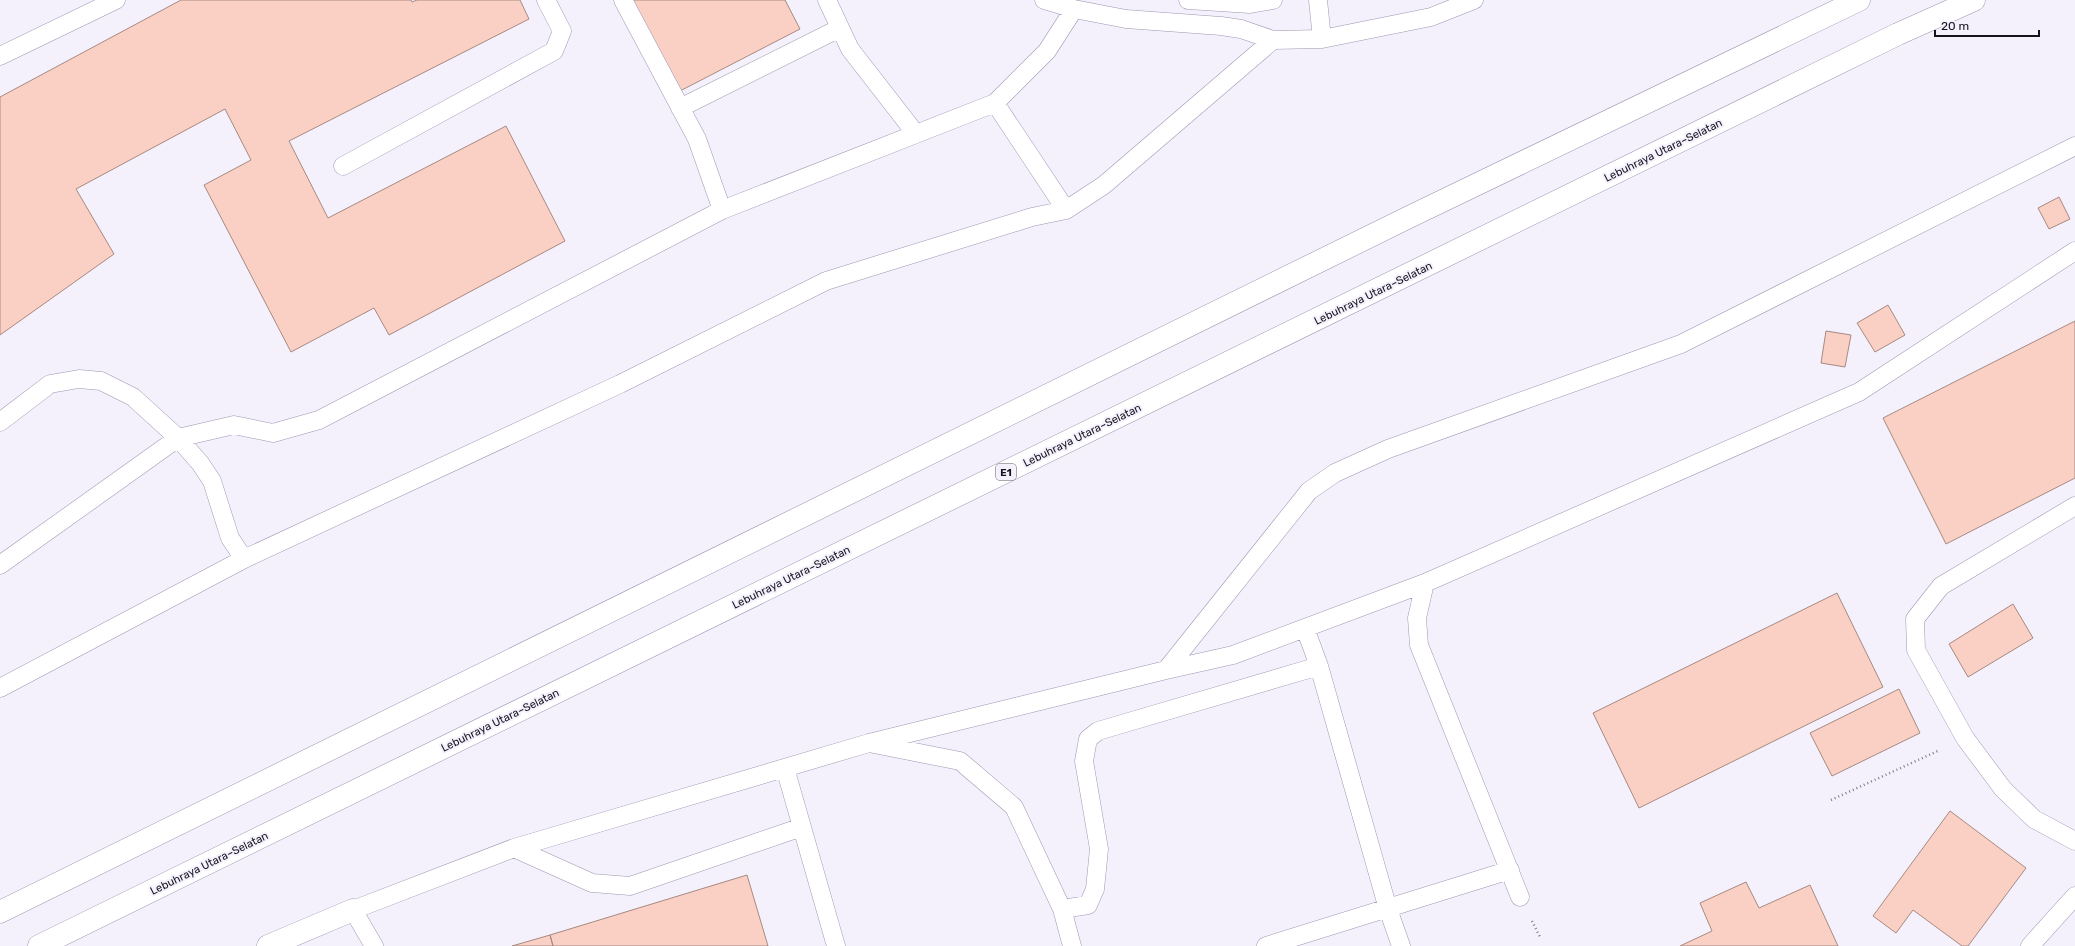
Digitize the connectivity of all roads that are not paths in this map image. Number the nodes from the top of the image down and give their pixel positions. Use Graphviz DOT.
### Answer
graph roads {
  1 [pos="116,0"];
  2 [pos="546,0"];
  3 [pos="623,0"];
  4 [pos="827,0"];
  5 [pos="1044,0"];
  6 [pos="1188,0"];
  7 [pos="1273,0"];
  8 [pos="1318,0"];
  9 [pos="1474,0"];
  10 [pos="1859,0"];
  11 [pos="1974,0"];
  12 [pos="1074,9"];
  13 [pos="840,28"];
  14 [pos="1322,39"];
  15 [pos="1273,40"];
  16 [pos="0,56"];
  17 [pos="995,103"];
  18 [pos="680,108"];
  19 [pos="916,134"];
  20 [pos="2075,146"];
  21 [pos="342,166"];
  22 [pos="722,210"];
  23 [pos="1066,210"];
  24 [pos="2075,251"];
  25 [pos="0,422"];
  26 [pos="178,438"];
  27 [pos="2075,506"];
  28 [pos="244,559"];
  29 [pos="0,565"];
  30 [pos="1425,583"];
  31 [pos="1305,628"];
  32 [pos="1319,666"];
  33 [pos="1166,670"];
  34 [pos="0,688"];
  35 [pos="869,743"];
  36 [pos="785,768"];
  37 [pos="802,826"];
  38 [pos="2075,841"];
  39 [pos="514,848"];
  40 [pos="1510,870"];
  41 [pos="2075,896"];
  42 [pos="1520,897"];
  43 [pos="1062,909"];
  44 [pos="1388,909"];
  45 [pos="353,910"];
  46 [pos="0,912"];
  47 [pos="1286,943"];
  48 [pos="39,946"];
  49 [pos="268,946"];
  50 [pos="374,946"];
  51 [pos="836,946"];
  52 [pos="1072,946"];
  53 [pos="1266,946"];
  54 [pos="1401,946"];
  55 [pos="2030,946"];
  1 -- 16 [label="lane"];
  2 -- 21 [label="lane"];
  3 -- 18 [label="lane"];
  4 -- 13 [label="lane"];
  5 -- 12 [label="lane"];
  6 -- 7 [label="lane"];
  8 -- 14 [label="lane"];
  9 -- 14 [label="lane"];
  10 -- 46 [label="highway"];
  11 -- 48 [label="highway, Lebuhraya Utara–Selatan / E1"];
  12 -- 15 [label="lane"];
  12 -- 17 [label="lane"];
  13 -- 18 [label="lane"];
  13 -- 19 [label="lane"];
  14 -- 15 [label="lane"];
  15 -- 23 [label="lane"];
  17 -- 19 [label="lane"];
  17 -- 23 [label="lane"];
  18 -- 22 [label="lane"];
  19 -- 22 [label="lane"];
  20 -- 33 [label="lane"];
  22 -- 26 [label="lane"];
  23 -- 28 [label="lane"];
  24 -- 30 [label="lane"];
  25 -- 26 [label="lane"];
  26 -- 28 [label="lane"];
  26 -- 29 [label="lane"];
  27 -- 38 [label="lane"];
  28 -- 34 [label="lane"];
  30 -- 31 [label="lane"];
  30 -- 40 [label="lane"];
  31 -- 32 [label="lane"];
  31 -- 33 [label="lane"];
  32 -- 43 [label="lane"];
  32 -- 44 [label="lane"];
  33 -- 35 [label="lane"];
  35 -- 36 [label="lane"];
  35 -- 43 [label="lane"];
  36 -- 37 [label="lane"];
  36 -- 39 [label="lane"];
  37 -- 39 [label="lane"];
  37 -- 51 [label="lane"];
  39 -- 45 [label="lane"];
  40 -- 42 [label="lane"];
  40 -- 44 [label="lane"];
  41 -- 55 [label="lane"];
  43 -- 52 [label="lane"];
  44 -- 47 [label="lane"];
  44 -- 54 [label="lane"];
  45 -- 49 [label="highway"];
  45 -- 50 [label="lane"];
  47 -- 53 [label="lane"];
}
